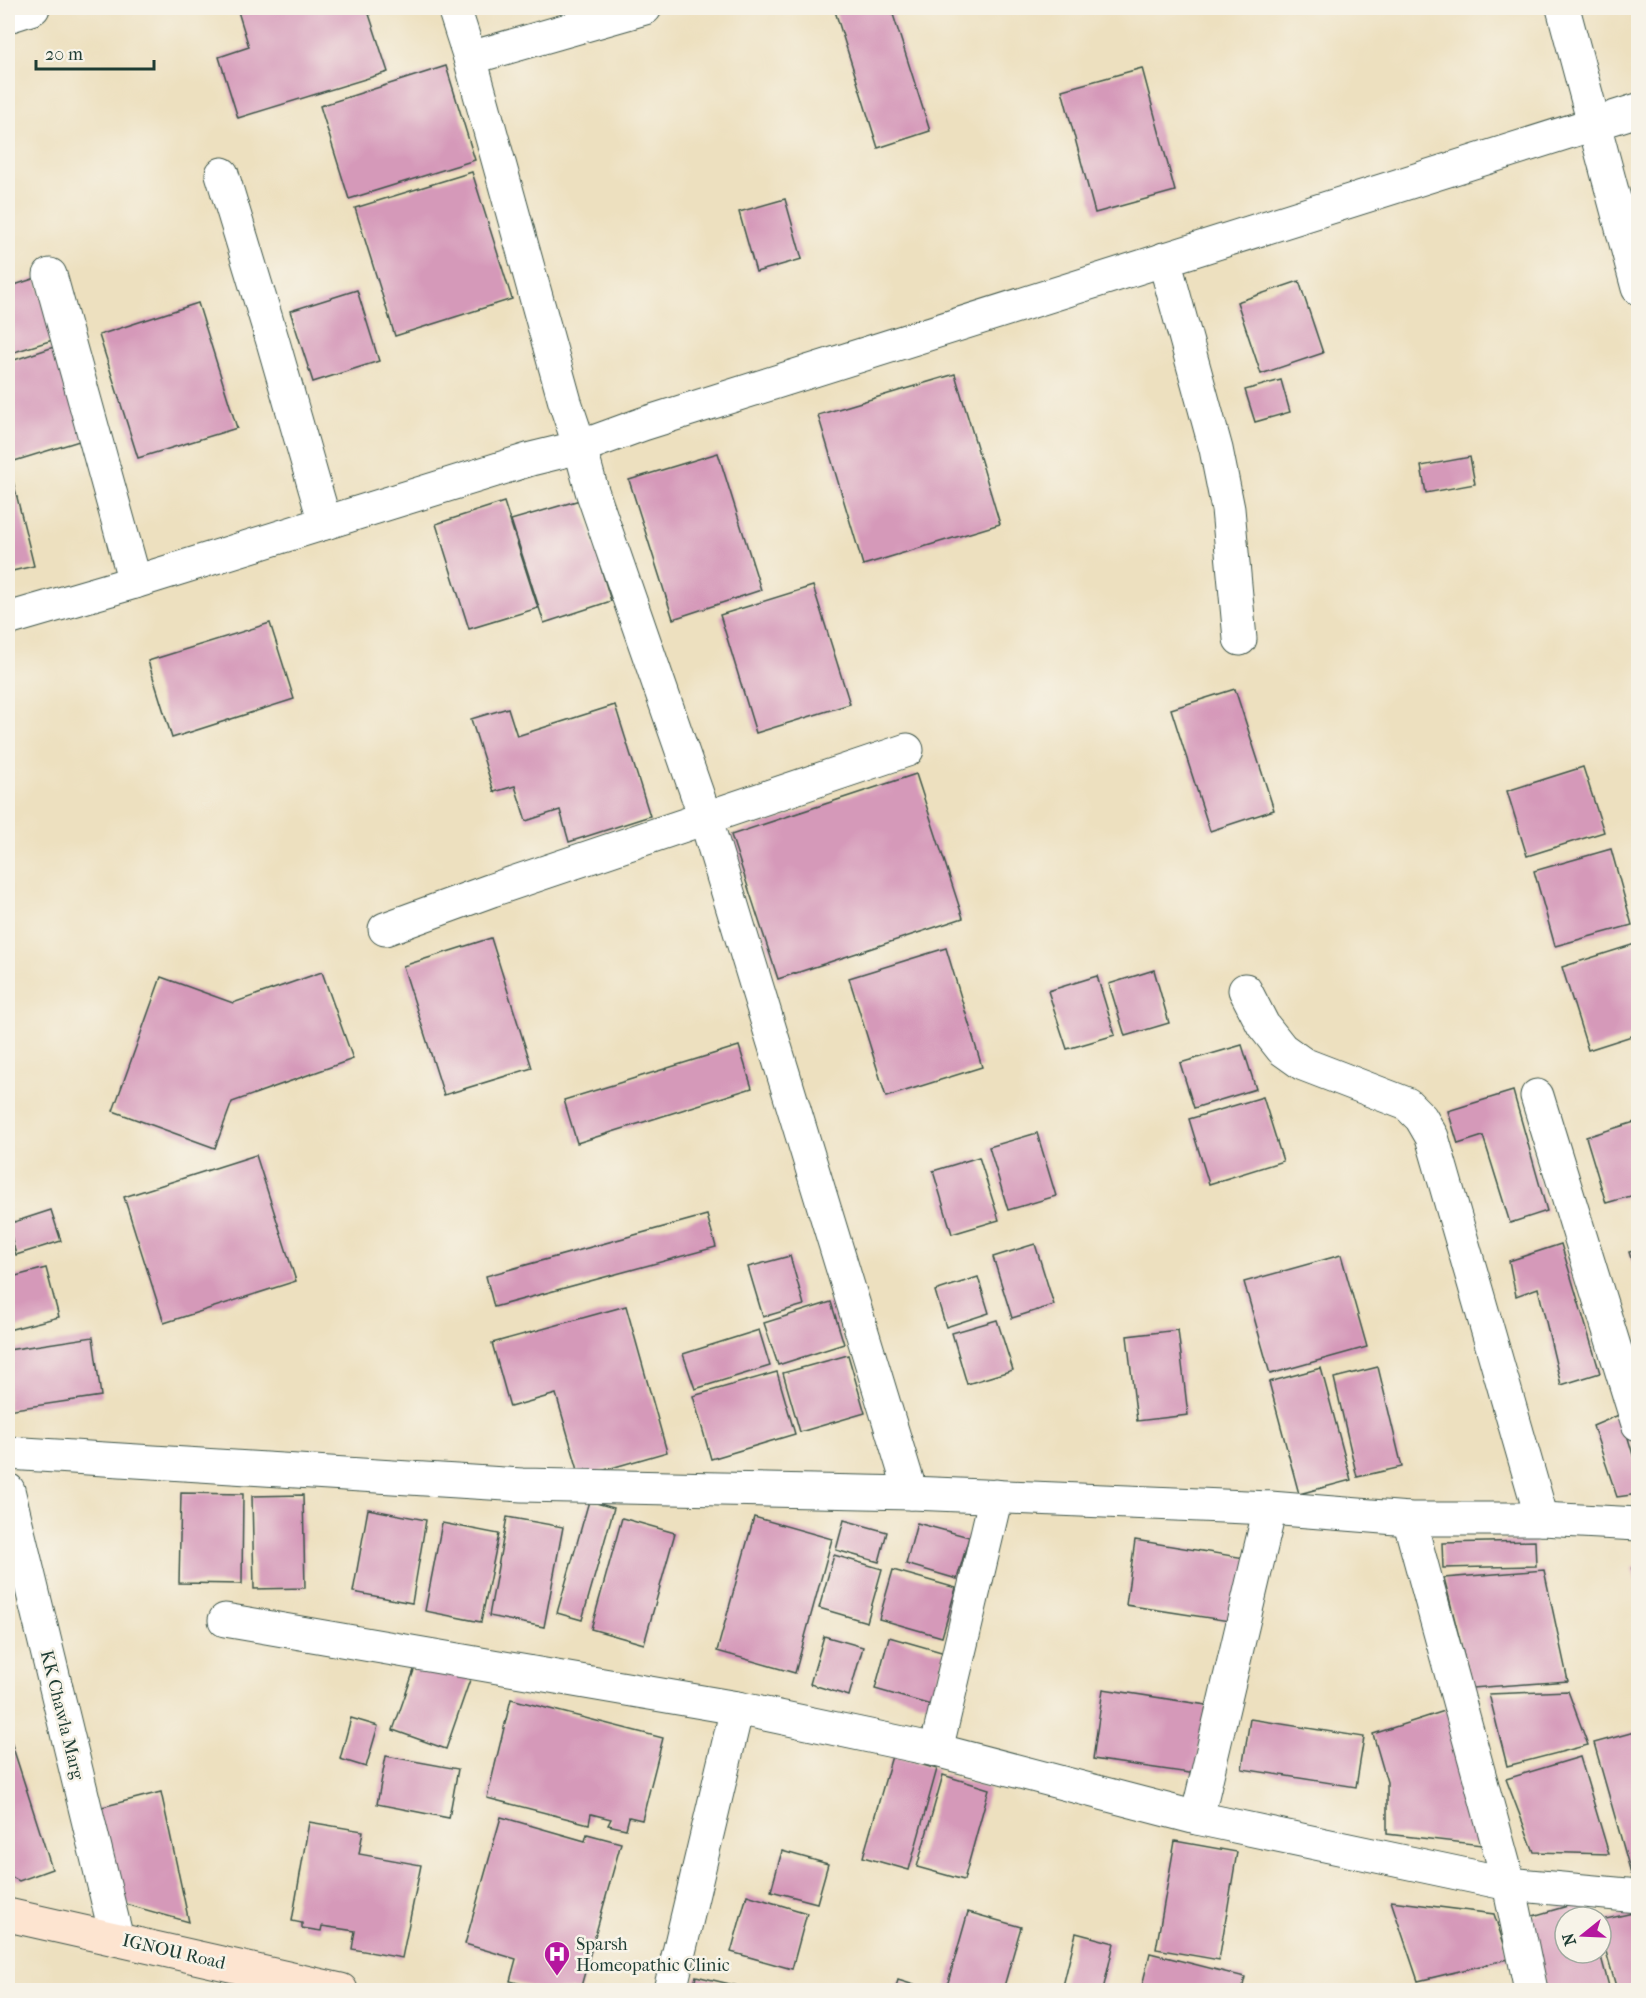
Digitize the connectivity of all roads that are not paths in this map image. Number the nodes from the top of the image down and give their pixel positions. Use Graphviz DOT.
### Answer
graph roads {
  1 [pos="33,8"];
  2 [pos="454,8"];
  3 [pos="645,8"];
  4 [pos="1563,8"];
  5 [pos="8,16"];
  6 [pos="470,58"];
  7 [pos="1638,110"];
  8 [pos="1595,125"];
  9 [pos="222,174"];
  10 [pos="1164,259"];
  11 [pos="50,275"];
  12 [pos="1638,288"];
  13 [pos="580,447"];
  14 [pos="325,524"];
  15 [pos="135,582"];
  16 [pos="8,620"];
  17 [pos="1240,639"];
  18 [pos="908,750"];
  19 [pos="705,817"];
  20 [pos="384,929"];
  21 [pos="1245,990"];
  22 [pos="1537,1096"];
  23 [pos="1638,1424"];
  24 [pos="8,1453"];
  25 [pos="8,1491"];
  26 [pos="910,1493"];
  27 [pos="996,1496"];
  28 [pos="1270,1508"];
  29 [pos="1409,1519"];
  30 [pos="1542,1520"];
  31 [pos="1638,1524"];
  32 [pos="225,1620"];
  33 [pos="737,1708"];
  34 [pos="936,1750"];
  35 [pos="1197,1818"];
  36 [pos="1509,1884"];
  37 [pos="1638,1896"];
  38 [pos="8,1915"];
  39 [pos="117,1939"];
  40 [pos="341,1990"];
  41 [pos="670,1990"];
  42 [pos="1531,1990"];
  1 -- 5 [label="street"];
  2 -- 6 [label="street"];
  3 -- 6 [label="street"];
  4 -- 8 [label="street"];
  6 -- 13 [label="street"];
  7 -- 8 [label="street"];
  8 -- 10 [label="street"];
  8 -- 12 [label="street"];
  9 -- 14 [label="street"];
  10 -- 13 [label="street"];
  10 -- 17 [label="street"];
  11 -- 15 [label="street"];
  13 -- 14 [label="street"];
  13 -- 19 [label="street"];
  14 -- 15 [label="street"];
  15 -- 16 [label="street"];
  18 -- 19 [label="street"];
  19 -- 20 [label="street"];
  19 -- 26 [label="street"];
  21 -- 30 [label="street"];
  22 -- 23 [label="street"];
  24 -- 26 [label="street"];
  25 -- 39 [label="street, KK Chawla Marg"];
  26 -- 27 [label="street"];
  27 -- 28 [label="street"];
  27 -- 34 [label="street"];
  28 -- 29 [label="street"];
  28 -- 35 [label="street"];
  29 -- 30 [label="street"];
  29 -- 36 [label="street"];
  30 -- 31 [label="street"];
  32 -- 33 [label="street"];
  33 -- 34 [label="street"];
  33 -- 41 [label="street"];
  34 -- 35 [label="street"];
  35 -- 36 [label="street"];
  36 -- 37 [label="street"];
  36 -- 42 [label="street"];
  38 -- 39 [label="street, IGNOU Road"];
  39 -- 40 [label="street, IGNOU Road"];
}
